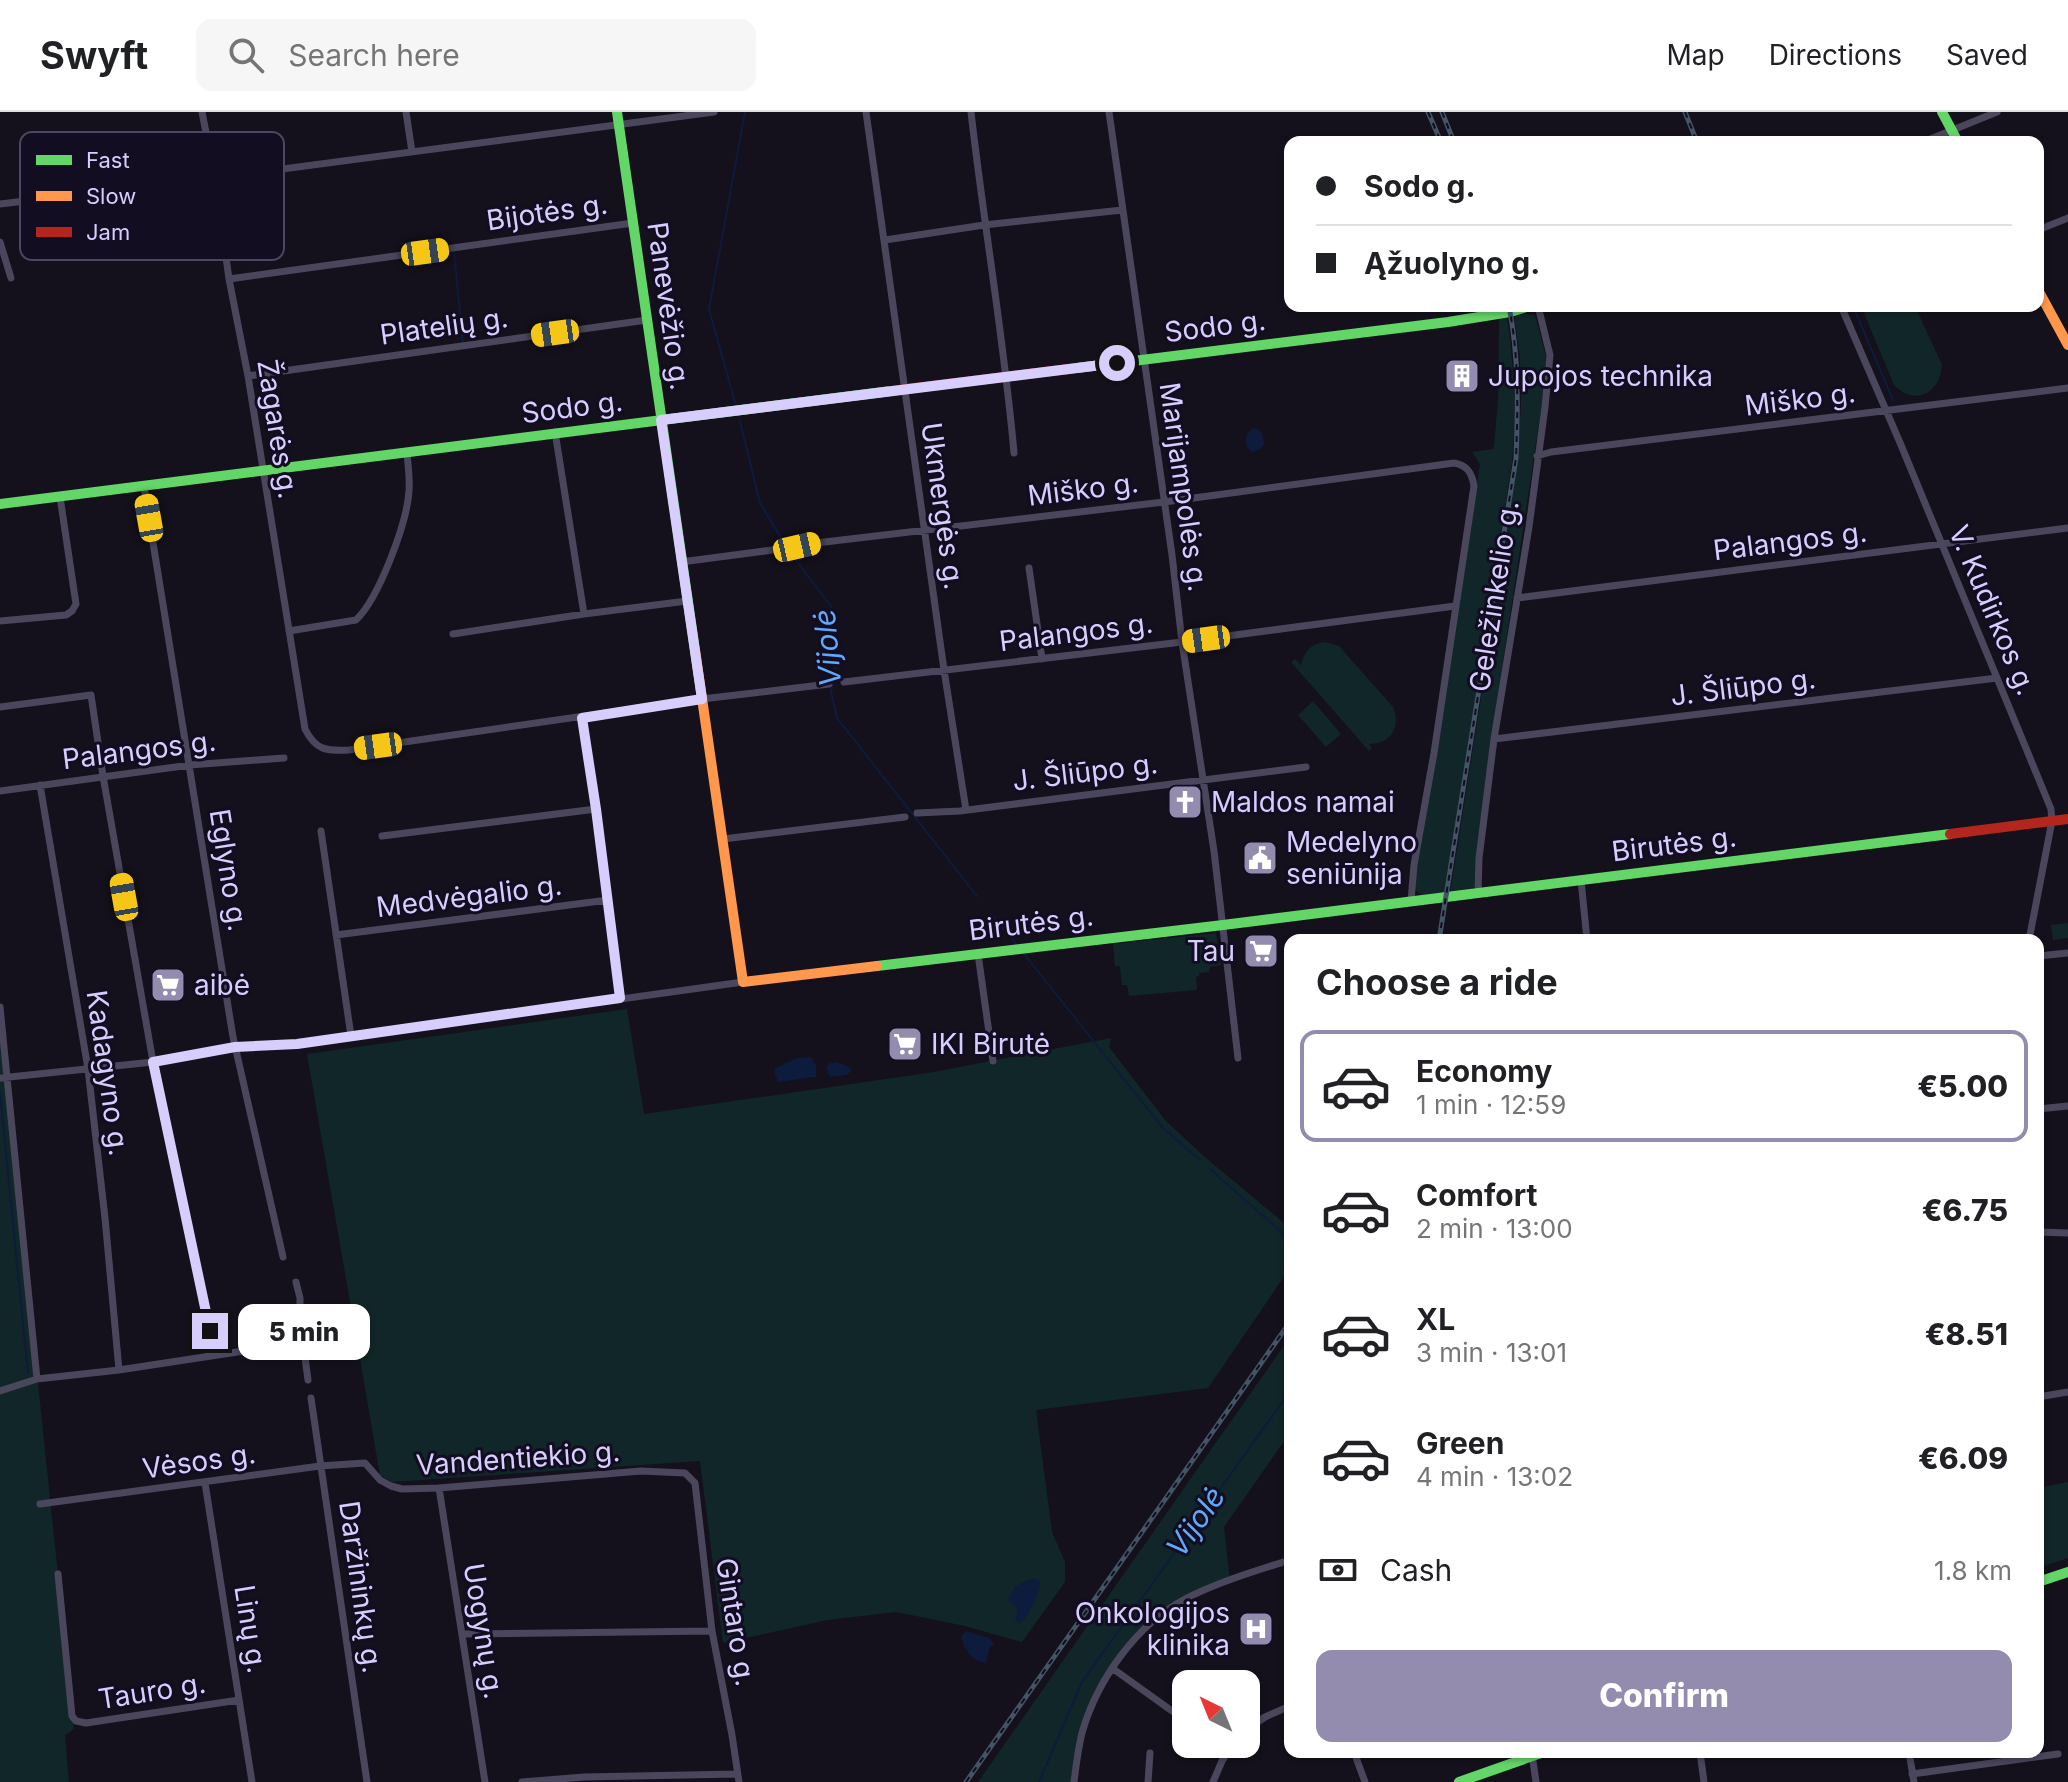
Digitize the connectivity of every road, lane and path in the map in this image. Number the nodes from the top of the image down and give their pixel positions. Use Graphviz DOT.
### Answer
graph roads {
  1 [pos="202,112"];
  2 [pos="406,112"];
  3 [pos="617,112"];
  4 [pos="714,112"];
  5 [pos="866,112"];
  6 [pos="971,112"];
  7 [pos="1109,112"];
  8 [pos="1942,112"];
  9 [pos="1997,112"];
  10 [pos="618,124"];
  11 [pos="1952,130"];
  12 [pos="206,132"];
  13 [pos="1938,136"];
  14 [pos="1955,136"];
  15 [pos="412,152"];
  16 [pos="284,169"];
  17 [pos="20,202"];
  18 [pos="0,204"];
  19 [pos="1122,210"];
  20 [pos="2068,218"];
  21 [pos="633,223"];
  22 [pos="984,225"];
  23 [pos="2044,228"];
  24 [pos="885,240"];
  25 [pos="0,242"];
  26 [pos="226,260"];
  27 [pos="11,278"];
  28 [pos="229,279"];
  29 [pos="2044,301"];
  30 [pos="1510,312"];
  31 [pos="1539,312"];
  32 [pos="1844,312"];
  33 [pos="647,320"];
  34 [pos="2068,345"];
  35 [pos="1145,359"];
  36 [pos="248,376"];
  37 [pos="1007,377"];
  38 [pos="2068,388"];
  39 [pos="904,389"];
  40 [pos="1886,410"];
  41 [pos="661,420"];
  42 [pos="555,432"];
  43 [pos="407,453"];
  44 [pos="1014,453"];
  45 [pos="1537,456"];
  46 [pos="1468,469"];
  47 [pos="263,472"];
  48 [pos="144,487"];
  49 [pos="60,497"];
  50 [pos="1164,502"];
  51 [pos="0,504"];
  52 [pos="2068,528"];
  53 [pos="924,531"];
  54 [pos="1941,545"];
  55 [pos="797,547"];
  56 [pos="780,549"];
  57 [pos="681,562"];
  58 [pos="1029,568"];
  59 [pos="1517,598"];
  60 [pos="687,601"];
  61 [pos="1455,606"];
  62 [pos="584,614"];
  63 [pos="0,621"];
  64 [pos="289,631"];
  65 [pos="453,634"];
  66 [pos="1182,642"];
  67 [pos="1042,659"];
  68 [pos="944,670"];
  69 [pos="1997,678"];
  70 [pos="844,682"];
  71 [pos="829,684"];
  72 [pos="702,699"];
  73 [pos="0,707"];
  74 [pos="582,718"];
  75 [pos="1494,739"];
  76 [pos="284,758"];
  77 [pos="190,765"];
  78 [pos="1306,767"];
  79 [pos="103,776"];
  80 [pos="1203,780"];
  81 [pos="40,785"];
  82 [pos="0,791"];
  83 [pos="596,809"];
  84 [pos="966,810"];
  85 [pos="917,813"];
  86 [pos="905,817"];
  87 [pos="2068,819"];
  88 [pos="2052,821"];
  89 [pos="321,831"];
  90 [pos="382,836"];
  91 [pos="723,839"];
  92 [pos="1581,880"];
  93 [pos="1478,893"];
  94 [pos="608,900"];
  95 [pos="1411,901"];
  96 [pos="1223,925"];
  97 [pos="1586,934"];
  98 [pos="2030,934"];
  99 [pos="336,935"];
  100 [pos="2068,953"];
  101 [pos="978,954"];
  102 [pos="2044,955"];
  103 [pos="743,982"];
  104 [pos="620,998"];
  105 [pos="0,1007"];
  106 [pos="351,1036"];
  107 [pos="235,1047"];
  108 [pos="1238,1058"];
  109 [pos="993,1061"];
  110 [pos="153,1062"];
  111 [pos="88,1069"];
  112 [pos="3,1077"];
  113 [pos="2068,1106"];
  114 [pos="2044,1108"];
  115 [pos="2044,1232"];
  116 [pos="2068,1233"];
  117 [pos="283,1257"];
  118 [pos="296,1282"];
  119 [pos="303,1342"];
  120 [pos="215,1355"];
  121 [pos="119,1370"];
  122 [pos="37,1379"];
  123 [pos="308,1380"];
  124 [pos="0,1391"];
  125 [pos="2068,1392"];
  126 [pos="2044,1396"];
  127 [pos="311,1398"];
  128 [pos="365,1463"];
  129 [pos="320,1466"];
  130 [pos="685,1473"];
  131 [pos="205,1483"];
  132 [pos="439,1488"];
  133 [pos="40,1504"];
  134 [pos="1284,1562"];
  135 [pos="2068,1572"];
  136 [pos="58,1574"];
  137 [pos="2044,1580"];
  138 [pos="712,1631"];
  139 [pos="462,1634"];
  140 [pos="1112,1668"];
  141 [pos="239,1700"];
  142 [pos="1284,1709"];
  143 [pos="1172,1711"];
  144 [pos="1260,1720"];
  145 [pos="1150,1753"];
  146 [pos="2058,1754"];
  147 [pos="2044,1756"];
  148 [pos="1225,1758"];
  149 [pos="1356,1758"];
  150 [pos="1522,1758"];
  151 [pos="1533,1758"];
  152 [pos="1701,1758"];
  153 [pos="1910,1758"];
  154 [pos="2034,1758"];
  155 [pos="738,1778"];
  156 [pos="1913,1778"];
  157 [pos="252,1782"];
  158 [pos="367,1782"];
  159 [pos="485,1782"];
  160 [pos="522,1782"];
  161 [pos="1074,1782"];
  162 [pos="1148,1782"];
  163 [pos="1213,1782"];
  164 [pos="1365,1782"];
  165 [pos="1459,1782"];
  166 [pos="1536,1782"];
  167 [pos="1704,1782"];
  1 -- 12 [label="street, Žagarės g."];
  2 -- 15 [label="street"];
  3 -- 10 [label="main road, Panevėžio g."];
  4 -- 10 [label="street"];
  5 -- 24 [label="street, Ukmergės g."];
  6 -- 22 [label="street"];
  7 -- 19 [label="street, Marijampolės g."];
  8 -- 11 [label="main road"];
  9 -- 11 [label="street"];
  10 -- 15 [label="street"];
  10 -- 21 [label="main road, Panevėžio g."];
  11 -- 13 [label="street"];
  11 -- 14 [label="main road"];
  15 -- 16 [label="street"];
  17 -- 18 [label="street"];
  19 -- 22 [label="street"];
  19 -- 35 [label="street, Marijampolės g."];
  20 -- 23 [label="street"];
  21 -- 28 [label="street, Bijotės g."];
  21 -- 33 [label="main road, Panevėžio g."];
  22 -- 24 [label="street"];
  22 -- 37 [label="street"];
  24 -- 39 [label="street, Ukmergės g."];
  25 -- 27 [label="street"];
  26 -- 28 [label="street, Žagarės g."];
  28 -- 36 [label="street, Žagarės g."];
  29 -- 34 [label="main road"];
  30 -- 35 [label="main road, Sodo g."];
  31 -- 45 [label="street, Geležinkelio g."];
  32 -- 40 [label="street, V. Kudirkos g."];
  33 -- 36 [label="street, Platelių g."];
  33 -- 41 [label="main road, Panevėžio g."];
  35 -- 37 [label="main road, Sodo g."];
  35 -- 50 [label="street, Marijampolės g."];
  36 -- 47 [label="street, Žagarės g."];
  37 -- 39 [label="main road, Sodo g."];
  37 -- 44 [label="street"];
  38 -- 40 [label="street, Miško g."];
  39 -- 41 [label="main road, Sodo g."];
  39 -- 53 [label="street, Ukmergės g."];
  40 -- 45 [label="street, Miško g."];
  40 -- 54 [label="street, V. Kudirkos g."];
  41 -- 42 [label="main road, Sodo g."];
  41 -- 57 [label="main road, Panevėžio g."];
  42 -- 43 [label="main road, Sodo g."];
  42 -- 62 [label="street"];
  43 -- 47 [label="main road, Sodo g."];
  43 -- 64 [label="street"];
  45 -- 59 [label="street, Geležinkelio g."];
  46 -- 50 [label="street, Miško g."];
  46 -- 61 [label="street, Geležinkelio g."];
  47 -- 48 [label="main road, Sodo g."];
  47 -- 64 [label="street, Žagarės g."];
  48 -- 49 [label="main road, Sodo g."];
  48 -- 77 [label="street, Eglyno g."];
  49 -- 51 [label="main road, Sodo g."];
  49 -- 63 [label="street"];
  50 -- 53 [label="street, Miško g."];
  50 -- 66 [label="street, Marijampolės g."];
  52 -- 54 [label="street, Palangos g."];
  53 -- 55 [label="street, Miško g."];
  53 -- 68 [label="street, Ukmergės g."];
  54 -- 59 [label="street, Palangos g."];
  54 -- 69 [label="street, V. Kudirkos g."];
  56 -- 57 [label="street"];
  57 -- 60 [label="main road, Panevėžio g."];
  58 -- 67 [label="street"];
  59 -- 75 [label="street, Geležinkelio g."];
  60 -- 62 [label="street"];
  60 -- 72 [label="main road, Panevėžio g."];
  61 -- 66 [label="street, Palangos g."];
  61 -- 95 [label="street, Geležinkelio g."];
  62 -- 65 [label="street"];
  64 -- 74 [label="street, Žagarės g."];
  66 -- 67 [label="street, Palangos g."];
  66 -- 80 [label="street, Marijampolės g."];
  67 -- 68 [label="street, Palangos g."];
  68 -- 70 [label="street, Palangos g."];
  68 -- 84 [label="street, Ukmergės g."];
  69 -- 75 [label="street, J. Šliūpo g."];
  69 -- 88 [label="street, V. Kudirkos g."];
  71 -- 72 [label="street"];
  72 -- 74 [label="street"];
  72 -- 91 [label="main road, Panevėžio g."];
  73 -- 79 [label="street"];
  74 -- 83 [label="street"];
  75 -- 93 [label="street, Geležinkelio g."];
  76 -- 77 [label="street, Palangos g."];
  77 -- 79 [label="street, Palangos g."];
  77 -- 107 [label="street, Eglyno g."];
  78 -- 80 [label="street, J. Šliūpo g."];
  79 -- 81 [label="street, Palangos g."];
  79 -- 110 [label="street"];
  80 -- 84 [label="street, J. Šliūpo g."];
  80 -- 96 [label="street, Marijampolės g."];
  81 -- 82 [label="street, Palangos g."];
  81 -- 111 [label="street, Kadagyno g."];
  83 -- 90 [label="street"];
  83 -- 94 [label="street"];
  84 -- 85 [label="street, J. Šliūpo g."];
  86 -- 91 [label="street"];
  87 -- 88 [label="main road, Birutės g."];
  88 -- 92 [label="main road, Birutės g."];
  88 -- 98 [label="street, V. Kudirkos g."];
  89 -- 99 [label="street"];
  91 -- 103 [label="main road, Panevėžio g."];
  92 -- 93 [label="main road, Birutės g."];
  92 -- 97 [label="street"];
  93 -- 95 [label="main road, Birutės g."];
  94 -- 99 [label="street, Medvėgalio g."];
  94 -- 104 [label="street"];
  95 -- 96 [label="main road, Birutės g."];
  96 -- 101 [label="main road, Birutės g."];
  96 -- 108 [label="street, Marijampolės g."];
  99 -- 106 [label="street"];
  100 -- 102 [label="street"];
  101 -- 103 [label="main road, Birutės g."];
  101 -- 109 [label="street"];
  103 -- 104 [label="street, Birutės g."];
  104 -- 106 [label="street, Birutės g."];
  105 -- 112 [label="street"];
  106 -- 107 [label="street, Birutės g."];
  107 -- 110 [label="street, Birutės g."];
  107 -- 117 [label="street, Eglyno g."];
  110 -- 111 [label="street, Birutės g."];
  110 -- 120 [label="street"];
  111 -- 112 [label="street, Birutės g."];
  111 -- 121 [label="street, Kadagyno g."];
  112 -- 122 [label="street"];
  113 -- 114 [label="street"];
  115 -- 116 [label="street"];
  118 -- 119 [label="street"];
  119 -- 120 [label="street"];
  119 -- 123 [label="street"];
  120 -- 121 [label="street"];
  121 -- 122 [label="street"];
  122 -- 124 [label="street"];
  125 -- 126 [label="street"];
  127 -- 129 [label="street, Daržininkų g."];
  128 -- 129 [label="street, Vėsos g."];
  128 -- 132 [label="street, Vandentiekio g."];
  129 -- 131 [label="street, Vėsos g."];
  129 -- 158 [label="street, Daržininkų g."];
  130 -- 132 [label="street, Vandentiekio g."];
  130 -- 138 [label="street, Gintaro g."];
  131 -- 133 [label="street, Vėsos g."];
  131 -- 141 [label="street, Linų g."];
  132 -- 139 [label="street, Uogynų g."];
  134 -- 140 [label="street"];
  135 -- 137 [label="main road"];
  136 -- 141 [label="street, Tauro g."];
  138 -- 139 [label="street"];
  138 -- 155 [label="street, Gintaro g."];
  139 -- 159 [label="street, Uogynų g."];
  140 -- 143 [label="street"];
  140 -- 161 [label="street"];
  141 -- 157 [label="street, Linų g."];
  142 -- 144 [label="street"];
  145 -- 162 [label="street"];
  146 -- 147 [label="street"];
  148 -- 163 [label="street"];
  149 -- 164 [label="street"];
  150 -- 165 [label="main road"];
  151 -- 166 [label="street"];
  152 -- 167 [label="street"];
  153 -- 156 [label="street"];
  154 -- 156 [label="street"];
  155 -- 160 [label="street"];
}
